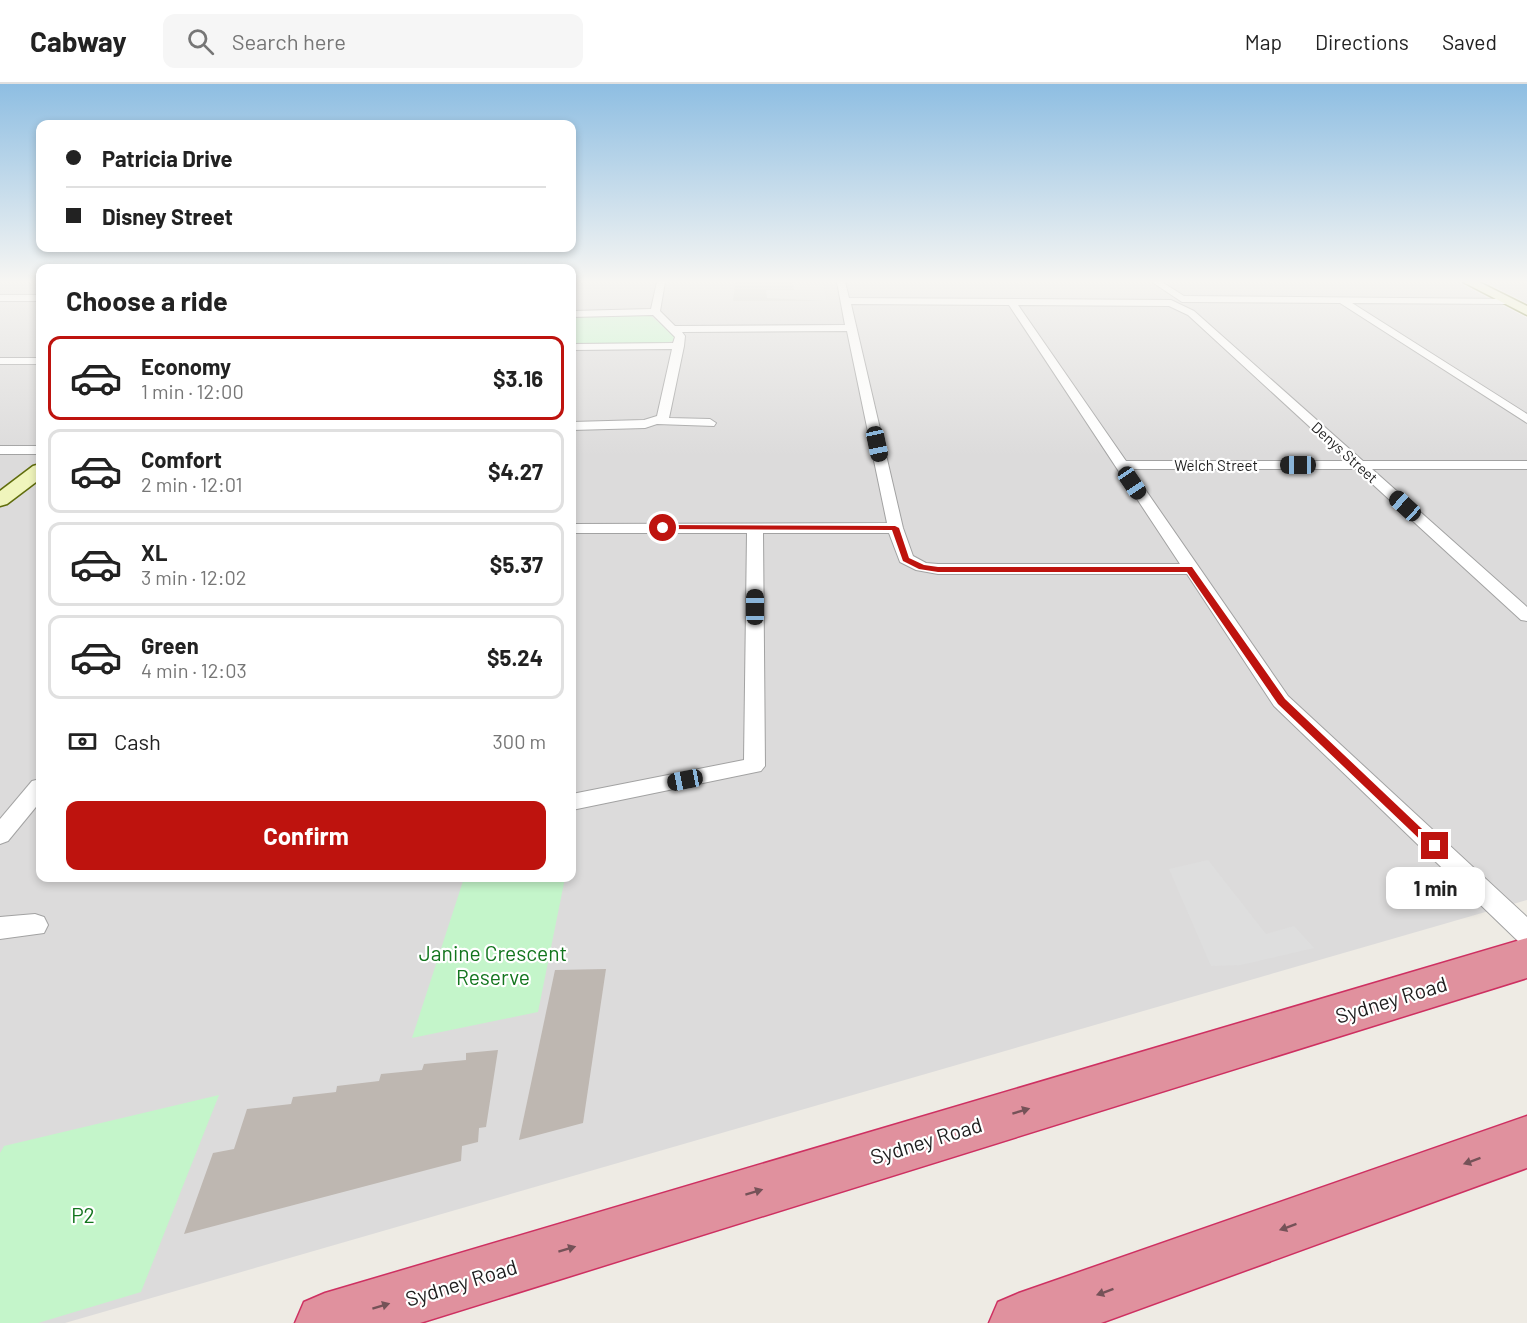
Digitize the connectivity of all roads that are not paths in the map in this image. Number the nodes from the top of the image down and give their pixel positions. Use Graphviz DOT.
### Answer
graph roads {
  1 [pos="680,340"];
  2 [pos="854,340"];
  3 [pos="1037,340"];
  4 [pos="1225,340"];
  5 [pos="1404,340"];
  6 [pos="679,346"];
  7 [pos="576,347"];
  8 [pos="0,361"];
  9 [pos="36,361"];
  10 [pos="1527,419"];
  11 [pos="658,421"];
  12 [pos="710,423"];
  13 [pos="576,426"];
  14 [pos="0,450"];
  15 [pos="36,450"];
  16 [pos="1120,465"];
  17 [pos="1360,465"];
  18 [pos="1527,465"];
  19 [pos="36,473"];
  20 [pos="0,500"];
  21 [pos="576,528"];
  22 [pos="755,528"];
  23 [pos="895,528"];
  24 [pos="1190,569"];
  25 [pos="1527,616"];
  26 [pos="36,792"];
  27 [pos="576,801"];
  28 [pos="0,835"];
  29 [pos="35,925"];
  30 [pos="0,928"];
  31 [pos="1527,933"];
  32 [pos="1527,958"];
  33 [pos="1527,1142"];
  34 [pos="325,1323"];
  35 [pos="1019,1323"];
  1 -- 6 [label="street"];
  2 -- 23 [label="street"];
  3 -- 16 [label="street"];
  4 -- 17 [label="street, Denys Street"];
  5 -- 10 [label="street"];
  6 -- 7 [label="street"];
  6 -- 11 [label="street"];
  8 -- 9 [label="street"];
  11 -- 12 [label="street"];
  11 -- 13 [label="street"];
  14 -- 15 [label="street"];
  16 -- 17 [label="street, Welch Street"];
  16 -- 24 [label="street"];
  17 -- 18 [label="street, Welch Street"];
  17 -- 25 [label="street, Denys Street"];
  19 -- 20 [label="street"];
  21 -- 22 [label="street"];
  22 -- 23 [label="street"];
  22 -- 27 [label="street"];
  23 -- 24 [label="street"];
  24 -- 31 [label="street"];
  26 -- 28 [label="street"];
  29 -- 30 [label="street"];
  34 -- 32 [label="highway, Sydney Road, one-way"];
  33 -- 35 [label="highway, one-way"];
}
